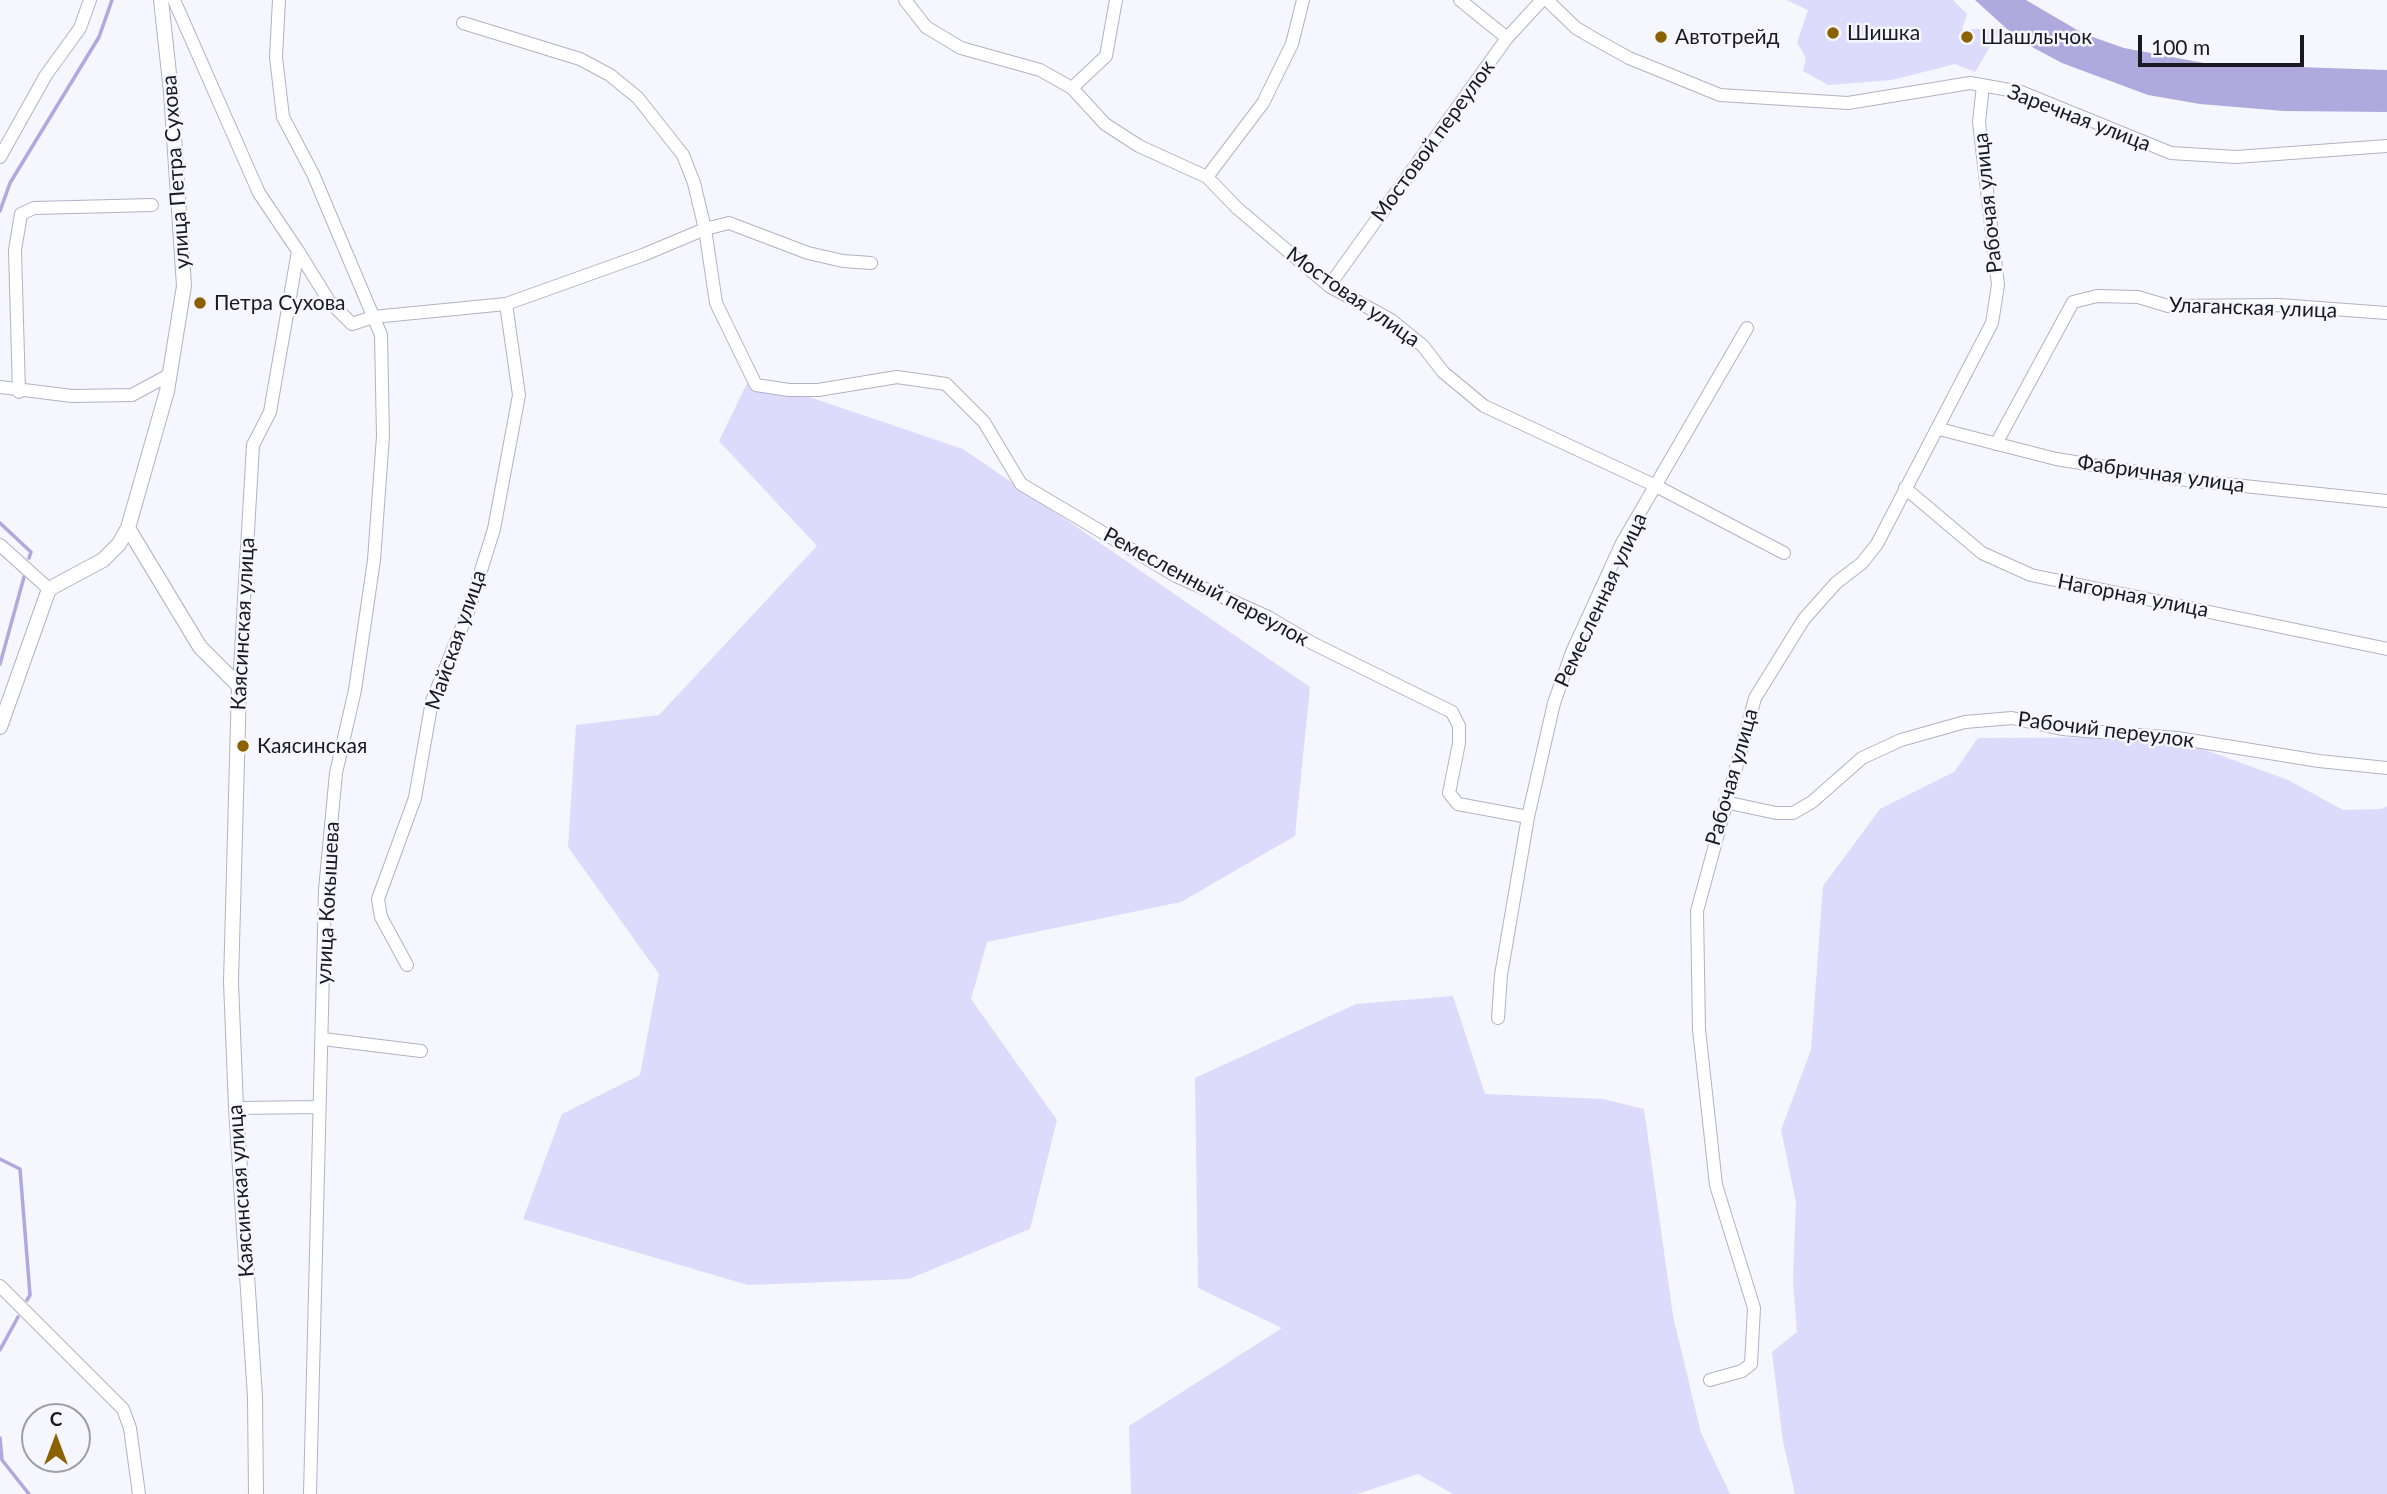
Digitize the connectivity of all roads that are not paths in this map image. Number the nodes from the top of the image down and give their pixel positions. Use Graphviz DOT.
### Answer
graph roads {
  1 [pos="90,0"];
  2 [pos="161,0"];
  3 [pos="174,0"];
  4 [pos="279,0"];
  5 [pos="905,0"];
  6 [pos="1116,0"];
  7 [pos="1303,0"];
  8 [pos="1460,0"];
  9 [pos="1545,0"];
  10 [pos="463,23"];
  11 [pos="1507,38"];
  12 [pos="1983,85"];
  13 [pos="1072,88"];
  14 [pos="2387,146"];
  15 [pos="0,157"];
  16 [pos="1207,177"];
  17 [pos="152,205"];
  18 [pos="705,229"];
  19 [pos="298,251"];
  20 [pos="871,263"];
  21 [pos="1329,286"];
  22 [pos="506,304"];
  23 [pos="2387,313"];
  24 [pos="373,317"];
  25 [pos="1746,328"];
  26 [pos="169,375"];
  27 [pos="0,387"];
  28 [pos="19,392"];
  29 [pos="1939,429"];
  30 [pos="1996,444"];
  31 [pos="1656,486"];
  32 [pos="1905,488"];
  33 [pos="2387,501"];
  34 [pos="128,528"];
  35 [pos="0,545"];
  36 [pos="1784,552"];
  37 [pos="49,589"];
  38 [pos="2387,649"];
  39 [pos="239,686"];
  40 [pos="0,727"];
  41 [pos="2387,768"];
  42 [pos="1725,802"];
  43 [pos="1528,817"];
  44 [pos="407,965"];
  45 [pos="1498,1018"];
  46 [pos="323,1039"];
  47 [pos="421,1051"];
  48 [pos="317,1107"];
  49 [pos="236,1108"];
  50 [pos="0,1286"];
  51 [pos="1710,1380"];
  52 [pos="139,1494"];
  53 [pos="256,1494"];
  54 [pos="310,1494"];
  1 -- 15 [label="street"];
  2 -- 26 [label="street, улица Петра Сухова"];
  3 -- 19 [label="street"];
  4 -- 24 [label="street, улица Кокышева"];
  5 -- 13 [label="street, Мостовая улица"];
  6 -- 13 [label="street"];
  7 -- 16 [label="street"];
  8 -- 11 [label="street"];
  9 -- 11 [label="street, Мостовой переулок"];
  9 -- 12 [label="street, Заречная улица"];
  10 -- 18 [label="street"];
  11 -- 21 [label="street, Мостовой переулок"];
  12 -- 14 [label="street, Заречная улица"];
  12 -- 29 [label="street, Рабочая улица"];
  13 -- 16 [label="street, Мостовая улица"];
  16 -- 21 [label="street, Мостовая улица"];
  17 -- 28 [label="street"];
  18 -- 20 [label="street"];
  18 -- 22 [label="street"];
  18 -- 43 [label="street, Ремесленный переулок"];
  19 -- 24 [label="street"];
  19 -- 39 [label="street, Каясинская улица"];
  21 -- 31 [label="street, Мостовая улица"];
  22 -- 24 [label="street"];
  22 -- 44 [label="street, Майская улица"];
  23 -- 30 [label="street, Улаганская улица"];
  24 -- 46 [label="street, улица Кокышева"];
  25 -- 31 [label="street, Ремесленная улица"];
  26 -- 28 [label="street"];
  26 -- 34 [label="street, улица Петра Сухова"];
  27 -- 28 [label="street"];
  29 -- 30 [label="street, Фабричная улица"];
  29 -- 32 [label="street, Рабочая улица"];
  30 -- 33 [label="street, Фабричная улица"];
  31 -- 36 [label="street, Мостовая улица"];
  31 -- 43 [label="street, Ремесленная улица"];
  32 -- 38 [label="street, Нагорная улица"];
  32 -- 42 [label="street, Рабочая улица"];
  34 -- 37 [label="street, улица Петра Сухова"];
  34 -- 39 [label="street"];
  35 -- 37 [label="street"];
  37 -- 40 [label="street"];
  39 -- 49 [label="street, Каясинская улица"];
  41 -- 42 [label="street, Рабочий переулок"];
  42 -- 51 [label="street, Рабочая улица"];
  43 -- 45 [label="street, Ремесленная улица"];
  46 -- 47 [label="street"];
  46 -- 48 [label="street, улица Кокышева"];
  48 -- 49 [label="street"];
  48 -- 54 [label="street, улица Кокышева"];
  49 -- 53 [label="street, Каясинская улица"];
  50 -- 52 [label="street"];
}
